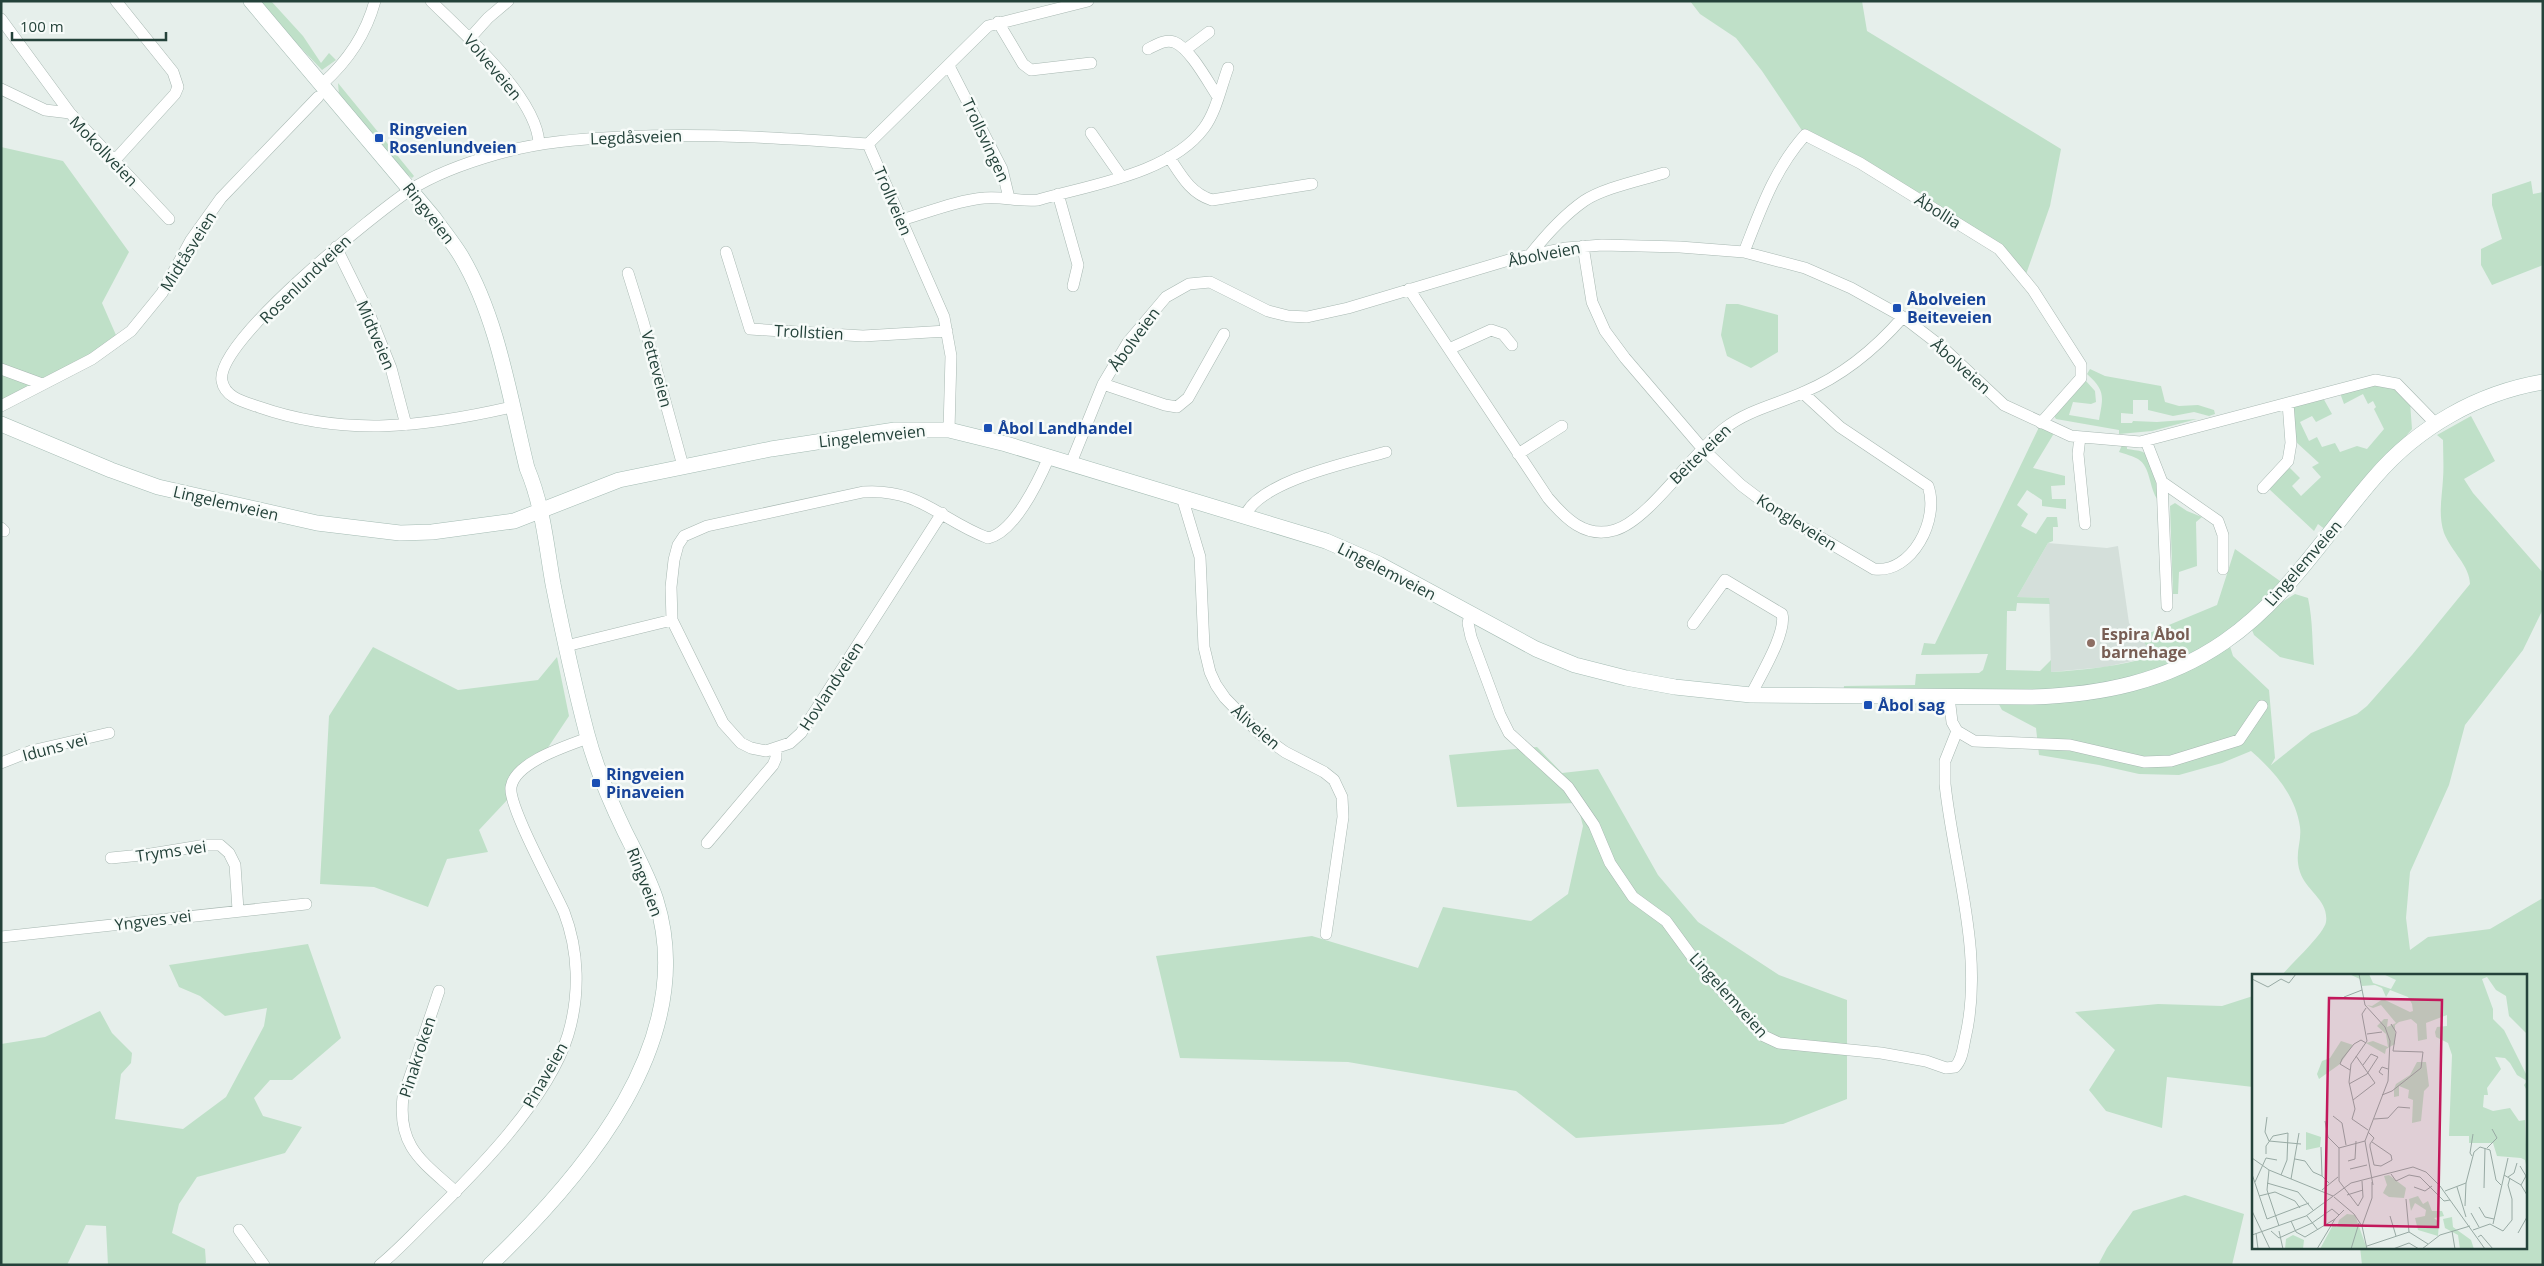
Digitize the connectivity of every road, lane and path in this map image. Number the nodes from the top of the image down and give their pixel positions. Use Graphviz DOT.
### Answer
graph roads {
  1 [pos="116,1"];
  2 [pos="251,1"];
  3 [pos="375,1"];
  4 [pos="431,1"];
  5 [pos="508,1"];
  6 [pos="1088,1"];
  7 [pos="1,20"];
  8 [pos="998,22"];
  9 [pos="1209,32"];
  10 [pos="470,38"];
  11 [pos="1148,49"];
  12 [pos="1185,50"];
  13 [pos="1091,62"];
  14 [pos="950,66"];
  15 [pos="1228,68"];
  16 [pos="1,89"];
  17 [pos="320,91"];
  18 [pos="1218,97"];
  19 [pos="70,113"];
  20 [pos="1091,133"];
  21 [pos="539,142"];
  22 [pos="868,144"];
  23 [pos="1169,157"];
  24 [pos="115,160"];
  25 [pos="1664,173"];
  26 [pos="1121,176"];
  27 [pos="1312,184"];
  28 [pos="411,189"];
  29 [pos="1058,194"];
  30 [pos="1008,198"];
  31 [pos="169,219"];
  32 [pos="901,220"];
  33 [pos="1583,246"];
  34 [pos="336,248"];
  35 [pos="726,252"];
  36 [pos="1744,252"];
  37 [pos="1530,255"];
  38 [pos="628,273"];
  39 [pos="1073,286"];
  40 [pos="1409,289"];
  41 [pos="1903,317"];
  42 [pos="947,331"];
  43 [pos="1224,334"];
  44 [pos="1512,345"];
  45 [pos="1449,349"];
  46 [pos="1,369"];
  47 [pos="2543,382"];
  48 [pos="42,384"];
  49 [pos="1103,384"];
  50 [pos="1803,393"];
  51 [pos="2288,403"];
  52 [pos="1,406"];
  53 [pos="512,407"];
  54 [pos="2041,423"];
  55 [pos="1,424"];
  56 [pos="406,425"];
  57 [pos="1562,426"];
  58 [pos="2431,426"];
  59 [pos="949,430"];
  60 [pos="2080,437"];
  61 [pos="2146,441"];
  62 [pos="1702,448"];
  63 [pos="1386,452"];
  64 [pos="1518,454"];
  65 [pos="1049,457"];
  66 [pos="1071,463"];
  67 [pos="683,466"];
  68 [pos="2162,482"];
  69 [pos="2263,488"];
  70 [pos="1182,497"];
  71 [pos="536,509"];
  72 [pos="942,513"];
  73 [pos="1245,516"];
  74 [pos="2085,524"];
  75 [pos="2223,569"];
  76 [pos="2167,606"];
  77 [pos="1470,615"];
  78 [pos="672,620"];
  79 [pos="1693,624"];
  80 [pos="566,646"];
  81 [pos="1751,695"];
  82 [pos="1949,697"];
  83 [pos="2262,706"];
  84 [pos="1957,731"];
  85 [pos="109,734"];
  86 [pos="588,738"];
  87 [pos="776,749"];
  88 [pos="1,763"];
  89 [pos="707,843"];
  90 [pos="111,858"];
  91 [pos="306,904"];
  92 [pos="238,910"];
  93 [pos="1326,934"];
  94 [pos="1,937"];
  95 [pos="439,992"];
  96 [pos="456,1192"];
  97 [pos="239,1230"];
  98 [pos="264,1265"];
  99 [pos="380,1265"];
  100 [pos="490,1265"];
  1 -- 24 [label="street"];
  2 -- 17 [label="main road, Ringveien"];
  3 -- 17 [label="street, Midtåsveien"];
  4 -- 10 [label="street, Volveveien"];
  5 -- 10 [label="street"];
  6 -- 8 [label="street"];
  7 -- 19 [label="street"];
  8 -- 13 [label="street"];
  8 -- 14 [label="street"];
  9 -- 12 [label="street"];
  10 -- 21 [label="street, Volveveien"];
  11 -- 12 [label="street"];
  12 -- 18 [label="street"];
  14 -- 22 [label="street"];
  14 -- 30 [label="street, Trollsvingen"];
  15 -- 18 [label="street"];
  16 -- 19 [label="street, Mokollveien"];
  17 -- 28 [label="main road, Ringveien"];
  17 -- 48 [label="street, Midtåsveien"];
  18 -- 23 [label="street"];
  19 -- 24 [label="street, Mokollveien"];
  20 -- 26 [label="street"];
  21 -- 22 [label="street, Legdåsveien"];
  21 -- 28 [label="street, Legdåsveien"];
  22 -- 32 [label="street, Trollveien"];
  23 -- 26 [label="street"];
  23 -- 27 [label="street"];
  24 -- 31 [label="street, Mokollveien"];
  25 -- 37 [label="street"];
  26 -- 29 [label="street"];
  28 -- 34 [label="street, Rosenlundveien"];
  28 -- 53 [label="main road, Ringveien"];
  29 -- 30 [label="street"];
  29 -- 39 [label="street"];
  30 -- 32 [label="street, Trollsvingen"];
  32 -- 42 [label="street, Trollveien"];
  33 -- 36 [label="street, Åbolveien"];
  33 -- 37 [label="street, Åbolveien"];
  33 -- 62 [label="street, Kongleveien"];
  34 -- 56 [label="street, Midtveien"];
  34 -- 56 [label="street, Rosenlundveien"];
  35 -- 42 [label="street, Trollstien"];
  36 -- 41 [label="street, Åbolveien"];
  36 -- 54 [label="street, Åbollia"];
  37 -- 40 [label="street, Åbolveien"];
  38 -- 67 [label="street, Vetteveien"];
  40 -- 45 [label="street, Beiteveien"];
  40 -- 49 [label="street, Åbolveien"];
  41 -- 50 [label="street, Beiteveien"];
  41 -- 54 [label="street, Åbolveien"];
  42 -- 59 [label="street, Trollveien"];
  43 -- 49 [label="street"];
  44 -- 45 [label="street"];
  45 -- 64 [label="street, Beiteveien"];
  46 -- 48 [label="street"];
  47 -- 58 [label="main road, Lingelemveien"];
  48 -- 52 [label="street, Midtåsveien"];
  49 -- 66 [label="street, Åbolveien"];
  50 -- 62 [label="street, Beiteveien"];
  50 -- 62 [label="street, Kongleveien"];
  51 -- 58 [label="street, Åbolveien"];
  51 -- 61 [label="street, Åbolveien"];
  51 -- 69 [label="street"];
  53 -- 56 [label="street, Rosenlundveien"];
  53 -- 71 [label="main road, Ringveien"];
  54 -- 60 [label="street, Åbolveien"];
  55 -- 71 [label="main road, Lingelemveien"];
  57 -- 64 [label="street"];
  58 -- 82 [label="main road, Lingelemveien"];
  59 -- 65 [label="main road, Lingelemveien"];
  59 -- 67 [label="main road, Lingelemveien"];
  60 -- 61 [label="street, Åbolveien"];
  60 -- 74 [label="street"];
  61 -- 68 [label="street"];
  62 -- 64 [label="street, Beiteveien"];
  63 -- 73 [label="street"];
  65 -- 66 [label="main road, Lingelemveien"];
  65 -- 72 [label="street"];
  66 -- 70 [label="main road, Lingelemveien"];
  67 -- 71 [label="main road, Lingelemveien"];
  68 -- 75 [label="street"];
  68 -- 76 [label="street"];
  70 -- 73 [label="main road, Lingelemveien"];
  70 -- 93 [label="street, Åliveien"];
  71 -- 80 [label="main road, Ringveien"];
  72 -- 78 [label="street"];
  72 -- 87 [label="street, Hovlandveien"];
  73 -- 77 [label="main road, Lingelemveien"];
  77 -- 81 [label="main road, Lingelemveien"];
  77 -- 84 [label="street, Lingelemveien"];
  78 -- 80 [label="street"];
  78 -- 87 [label="street"];
  79 -- 81 [label="street"];
  80 -- 86 [label="main road, Ringveien"];
  81 -- 82 [label="main road, Lingelemveien"];
  82 -- 84 [label="street"];
  83 -- 84 [label="street"];
  85 -- 88 [label="street, Iduns vei"];
  86 -- 96 [label="street, Pinaveien"];
  86 -- 100 [label="main road, Ringveien"];
  87 -- 89 [label="street"];
  90 -- 92 [label="street, Tryms vei"];
  91 -- 92 [label="street, Yngves vei"];
  92 -- 94 [label="street, Yngves vei"];
  95 -- 96 [label="street, Pinakroken"];
  96 -- 99 [label="street, Pinaveien"];
  97 -- 98 [label="street"];
}
